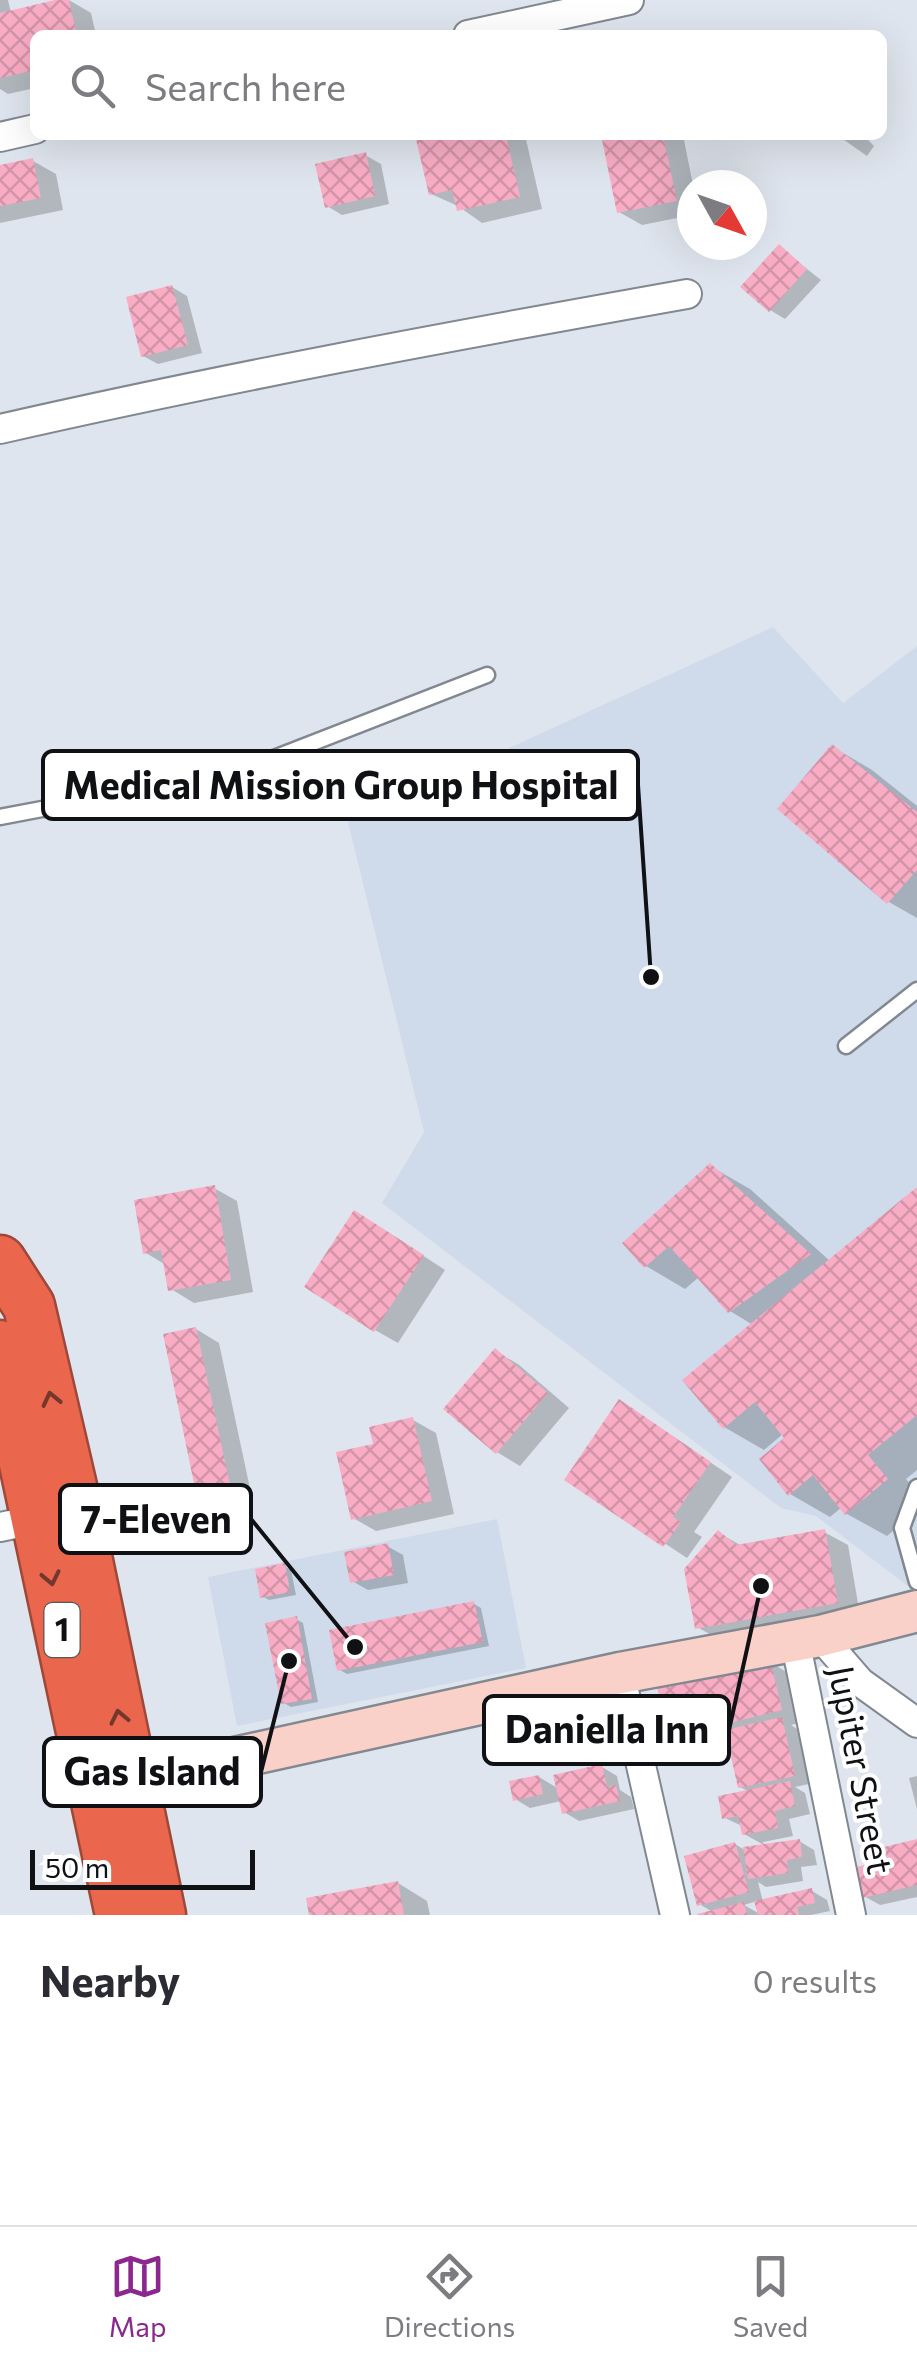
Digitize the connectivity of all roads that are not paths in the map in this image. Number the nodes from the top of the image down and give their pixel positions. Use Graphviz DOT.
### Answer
graph roads {
  1 [pos="629,0"];
  2 [pos="491,30"];
  3 [pos="30,130"];
  4 [pos="0,136"];
  5 [pos="687,294"];
  6 [pos="0,429"];
  7 [pos="487,676"];
  8 [pos="0,818"];
  9 [pos="917,990"];
  10 [pos="846,1046"];
  11 [pos="0,1261"];
  12 [pos="0,1346"];
  13 [pos="917,1487"];
  14 [pos="20,1523"];
  15 [pos="917,1582"];
  16 [pos="917,1611"];
  17 [pos="808,1638"];
  18 [pos="620,1673"];
  19 [pos="917,1723"];
  20 [pos="114,1785"];
  21 [pos="121,1915"];
  22 [pos="160,1915"];
  23 [pos="675,1915"];
  24 [pos="850,1915"];
  1 -- 2 [label="street"];
  3 -- 4 [label="street"];
  5 -- 6 [label="street"];
  7 -- 8 [label="lane"];
  9 -- 10 [label="lane"];
  20 -- 11 [label="highway, 1, one-way"];
  12 -- 14 [label="highway, 1"];
  13 -- 15 [label="lane"];
  14 -- 20 [label="highway, 1, one-way"];
  16 -- 17 [label="street"];
  17 -- 18 [label="street"];
  17 -- 19 [label="street"];
  17 -- 24 [label="street, Jupiter Street"];
  18 -- 20 [label="street"];
  18 -- 23 [label="street"];
  20 -- 21 [label="highway, 1"];
  20 -- 22 [label="highway, 1"];
}
